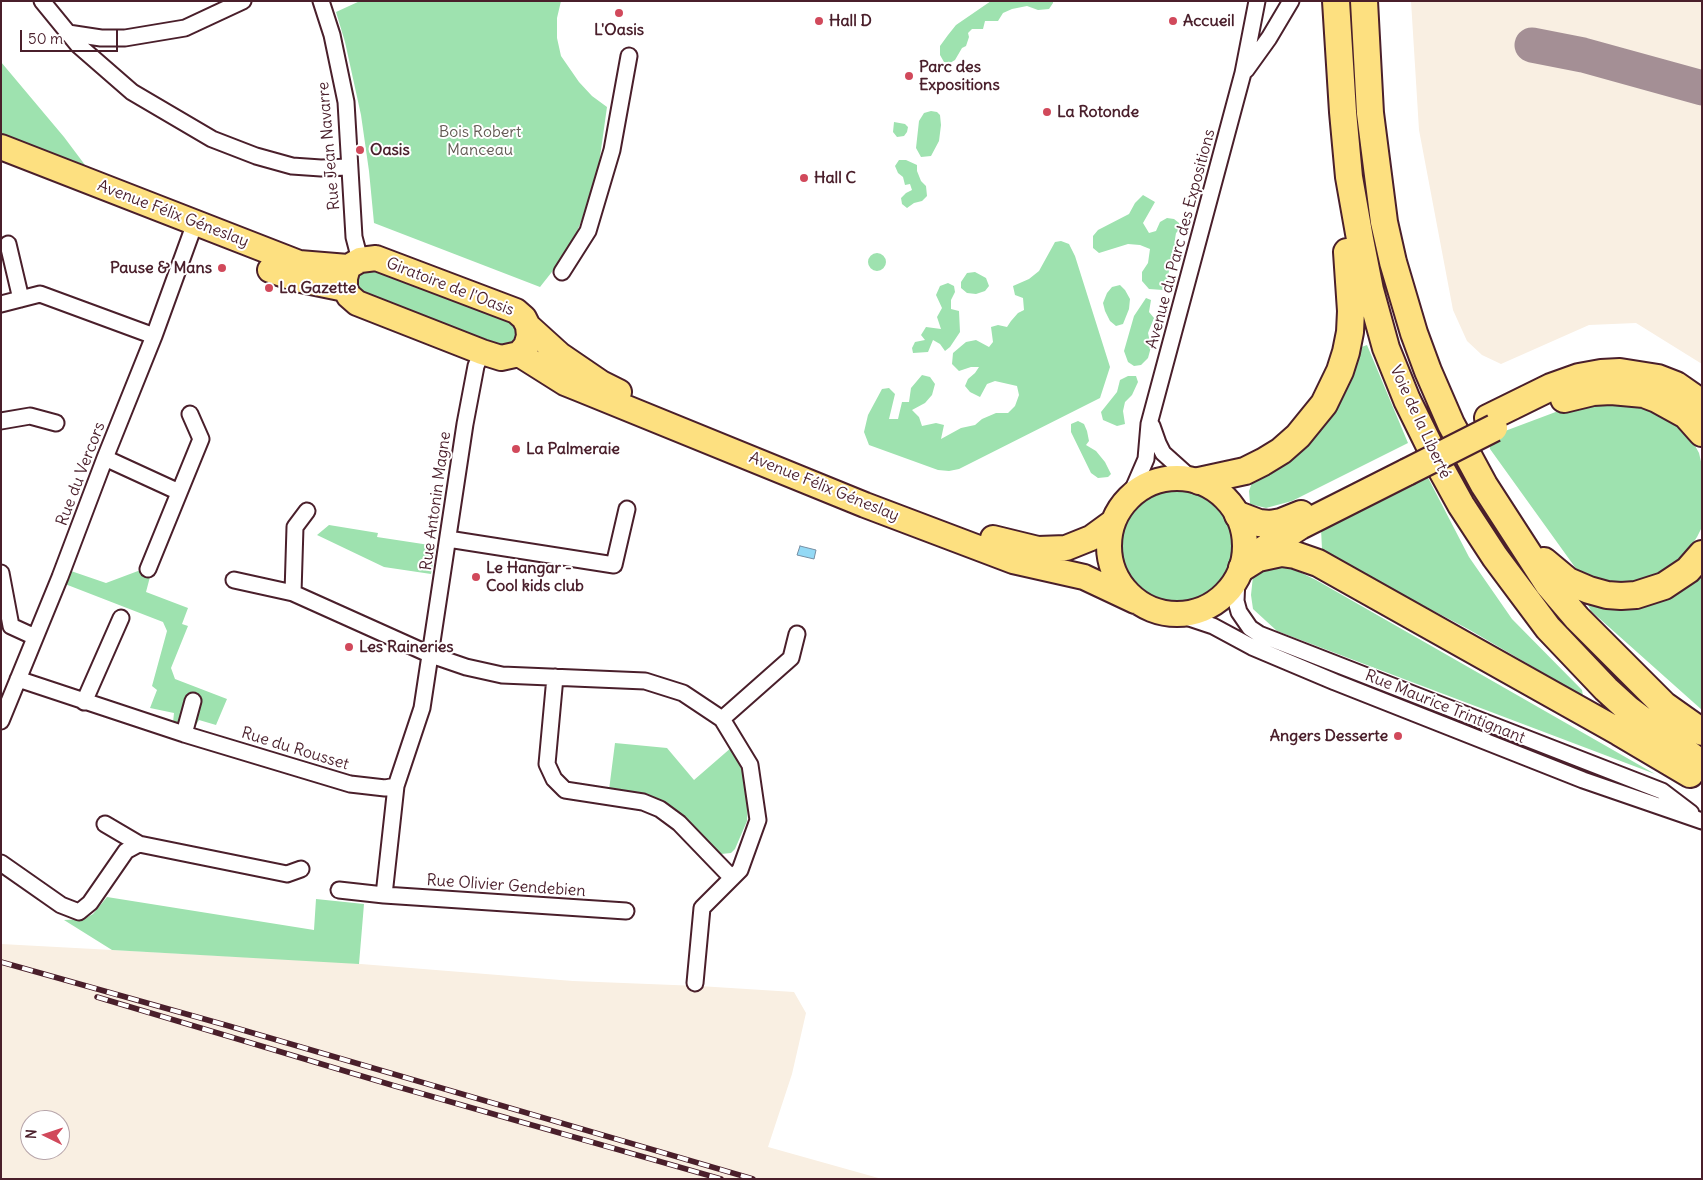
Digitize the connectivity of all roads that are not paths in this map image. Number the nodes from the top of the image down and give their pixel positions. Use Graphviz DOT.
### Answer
graph roads {
  1 [pos="42,1"];
  2 [pos="242,1"];
  3 [pos="321,1"];
  4 [pos="1257,1"];
  5 [pos="1336,1"];
  6 [pos="1364,1"];
  7 [pos="1288,3"];
  8 [pos="1338,32"];
  9 [pos="68,33"];
  10 [pos="629,56"];
  11 [pos="1243,73"];
  12 [pos="1,147"];
  13 [pos="1,164"];
  14 [pos="350,167"];
  15 [pos="192,231"];
  16 [pos="8,244"];
  17 [pos="351,272"];
  18 [pos="562,272"];
  19 [pos="21,299"];
  20 [pos="1,304"];
  21 [pos="528,326"];
  22 [pos="154,336"];
  23 [pos="482,352"];
  24 [pos="519,354"];
  25 [pos="1702,403"];
  26 [pos="190,414"];
  27 [pos="1152,414"];
  28 [pos="1,421"];
  29 [pos="56,423"];
  30 [pos="1491,423"];
  31 [pos="1702,433"];
  32 [pos="105,458"];
  33 [pos="1404,468"];
  34 [pos="1196,480"];
  35 [pos="179,492"];
  36 [pos="1130,496"];
  37 [pos="627,509"];
  38 [pos="307,511"];
  39 [pos="1238,515"];
  40 [pos="1113,522"];
  41 [pos="1508,524"];
  42 [pos="448,539"];
  43 [pos="1702,554"];
  44 [pos="148,569"];
  45 [pos="1,573"];
  46 [pos="1239,574"];
  47 [pos="234,580"];
  48 [pos="293,593"];
  49 [pos="1135,601"];
  50 [pos="1180,614"];
  51 [pos="121,618"];
  52 [pos="797,634"];
  53 [pos="35,637"];
  54 [pos="430,655"];
  55 [pos="555,677"];
  56 [pos="18,679"];
  57 [pos="193,701"];
  58 [pos="84,702"];
  59 [pos="722,719"];
  60 [pos="1,721"];
  61 [pos="1702,732"];
  62 [pos="184,734"];
  63 [pos="1695,759"];
  64 [pos="1702,781"];
  65 [pos="396,786"];
  66 [pos="1702,819"];
  67 [pos="105,824"];
  68 [pos="139,844"];
  69 [pos="1,863"];
  70 [pos="301,869"];
  71 [pos="732,878"];
  72 [pos="339,890"];
  73 [pos="384,895"];
  74 [pos="626,911"];
  75 [pos="695,983"];
  1 -- 9 [label="street"];
  2 -- 9 [label="street"];
  3 -- 14 [label="street, Rue Jean Navarre"];
  4 -- 11 [label="street, Avenue du Parc des Expositions"];
  5 -- 8 [label="highway, Voie de la Liberté"];
  6 -- 41 [label="highway, Voie de la Liberté"];
  7 -- 11 [label="street, Avenue du Parc des Expositions"];
  8 -- 34 [label="highway"];
  8 -- 63 [label="highway, Voie de la Liberté"];
  9 -- 14 [label="street"];
  10 -- 18 [label="street"];
  11 -- 27 [label="street, Avenue du Parc des Expositions"];
  12 -- 15 [label="main road, Avenue Félix Géneslay"];
  13 -- 15 [label="main road, Avenue Félix Géneslay"];
  14 -- 17 [label="street, Rue Jean Navarre"];
  15 -- 17 [label="main road, Avenue Félix Géneslay"];
  15 -- 22 [label="street, Rue du Vercors"];
  16 -- 19 [label="street"];
  17 -- 21 [label="main road, Giratoire de l'Oasis"];
  17 -- 23 [label="main road"];
  19 -- 20 [label="street"];
  19 -- 22 [label="street"];
  21 -- 24 [label="main road, Giratoire de l'Oasis"];
  21 -- 40 [label="main road, Avenue Félix Géneslay"];
  22 -- 32 [label="street, Rue du Vercors"];
  23 -- 24 [label="main road"];
  23 -- 42 [label="street, Rue Antonin Magne"];
  24 -- 49 [label="main road, Avenue Félix Géneslay"];
  25 -- 30 [label="highway"];
  26 -- 35 [label="street"];
  27 -- 34 [label="street, Avenue du Parc des Expositions"];
  27 -- 36 [label="street, Avenue du Parc des Expositions"];
  28 -- 29 [label="street"];
  30 -- 31 [label="highway"];
  30 -- 33 [label="highway, bridge"];
  32 -- 35 [label="street"];
  32 -- 53 [label="street, Rue du Vercors"];
  33 -- 39 [label="highway"];
  33 -- 46 [label="highway"];
  34 -- 36 [label="main road"];
  34 -- 39 [label="main road"];
  35 -- 44 [label="street"];
  36 -- 40 [label="main road"];
  37 -- 42 [label="street"];
  38 -- 48 [label="street"];
  39 -- 46 [label="main road"];
  40 -- 49 [label="main road"];
  41 -- 43 [label="highway"];
  41 -- 61 [label="highway, Voie de la Liberté"];
  42 -- 54 [label="street, Rue Antonin Magne"];
  45 -- 53 [label="street"];
  46 -- 50 [label="main road"];
  46 -- 64 [label="highway"];
  46 -- 66 [label="street, Rue Maurice Trintignant"];
  47 -- 48 [label="street"];
  48 -- 54 [label="street"];
  49 -- 50 [label="main road"];
  50 -- 66 [label="street, Rue Maurice Trintignant"];
  51 -- 58 [label="street"];
  52 -- 59 [label="street"];
  53 -- 56 [label="street, Rue du Vercors"];
  54 -- 55 [label="street"];
  54 -- 65 [label="street"];
  55 -- 59 [label="street"];
  55 -- 71 [label="street"];
  56 -- 58 [label="street, Rue du Rousset"];
  56 -- 60 [label="street, Rue du Vercors"];
  57 -- 62 [label="street"];
  58 -- 62 [label="street, Rue du Rousset"];
  59 -- 71 [label="street"];
  62 -- 65 [label="street, Rue du Rousset"];
  65 -- 73 [label="street"];
  67 -- 68 [label="street"];
  68 -- 69 [label="street"];
  68 -- 70 [label="street"];
  71 -- 75 [label="street"];
  72 -- 73 [label="street, Rue Olivier Gendebien"];
  73 -- 74 [label="street, Rue Olivier Gendebien"];
}
